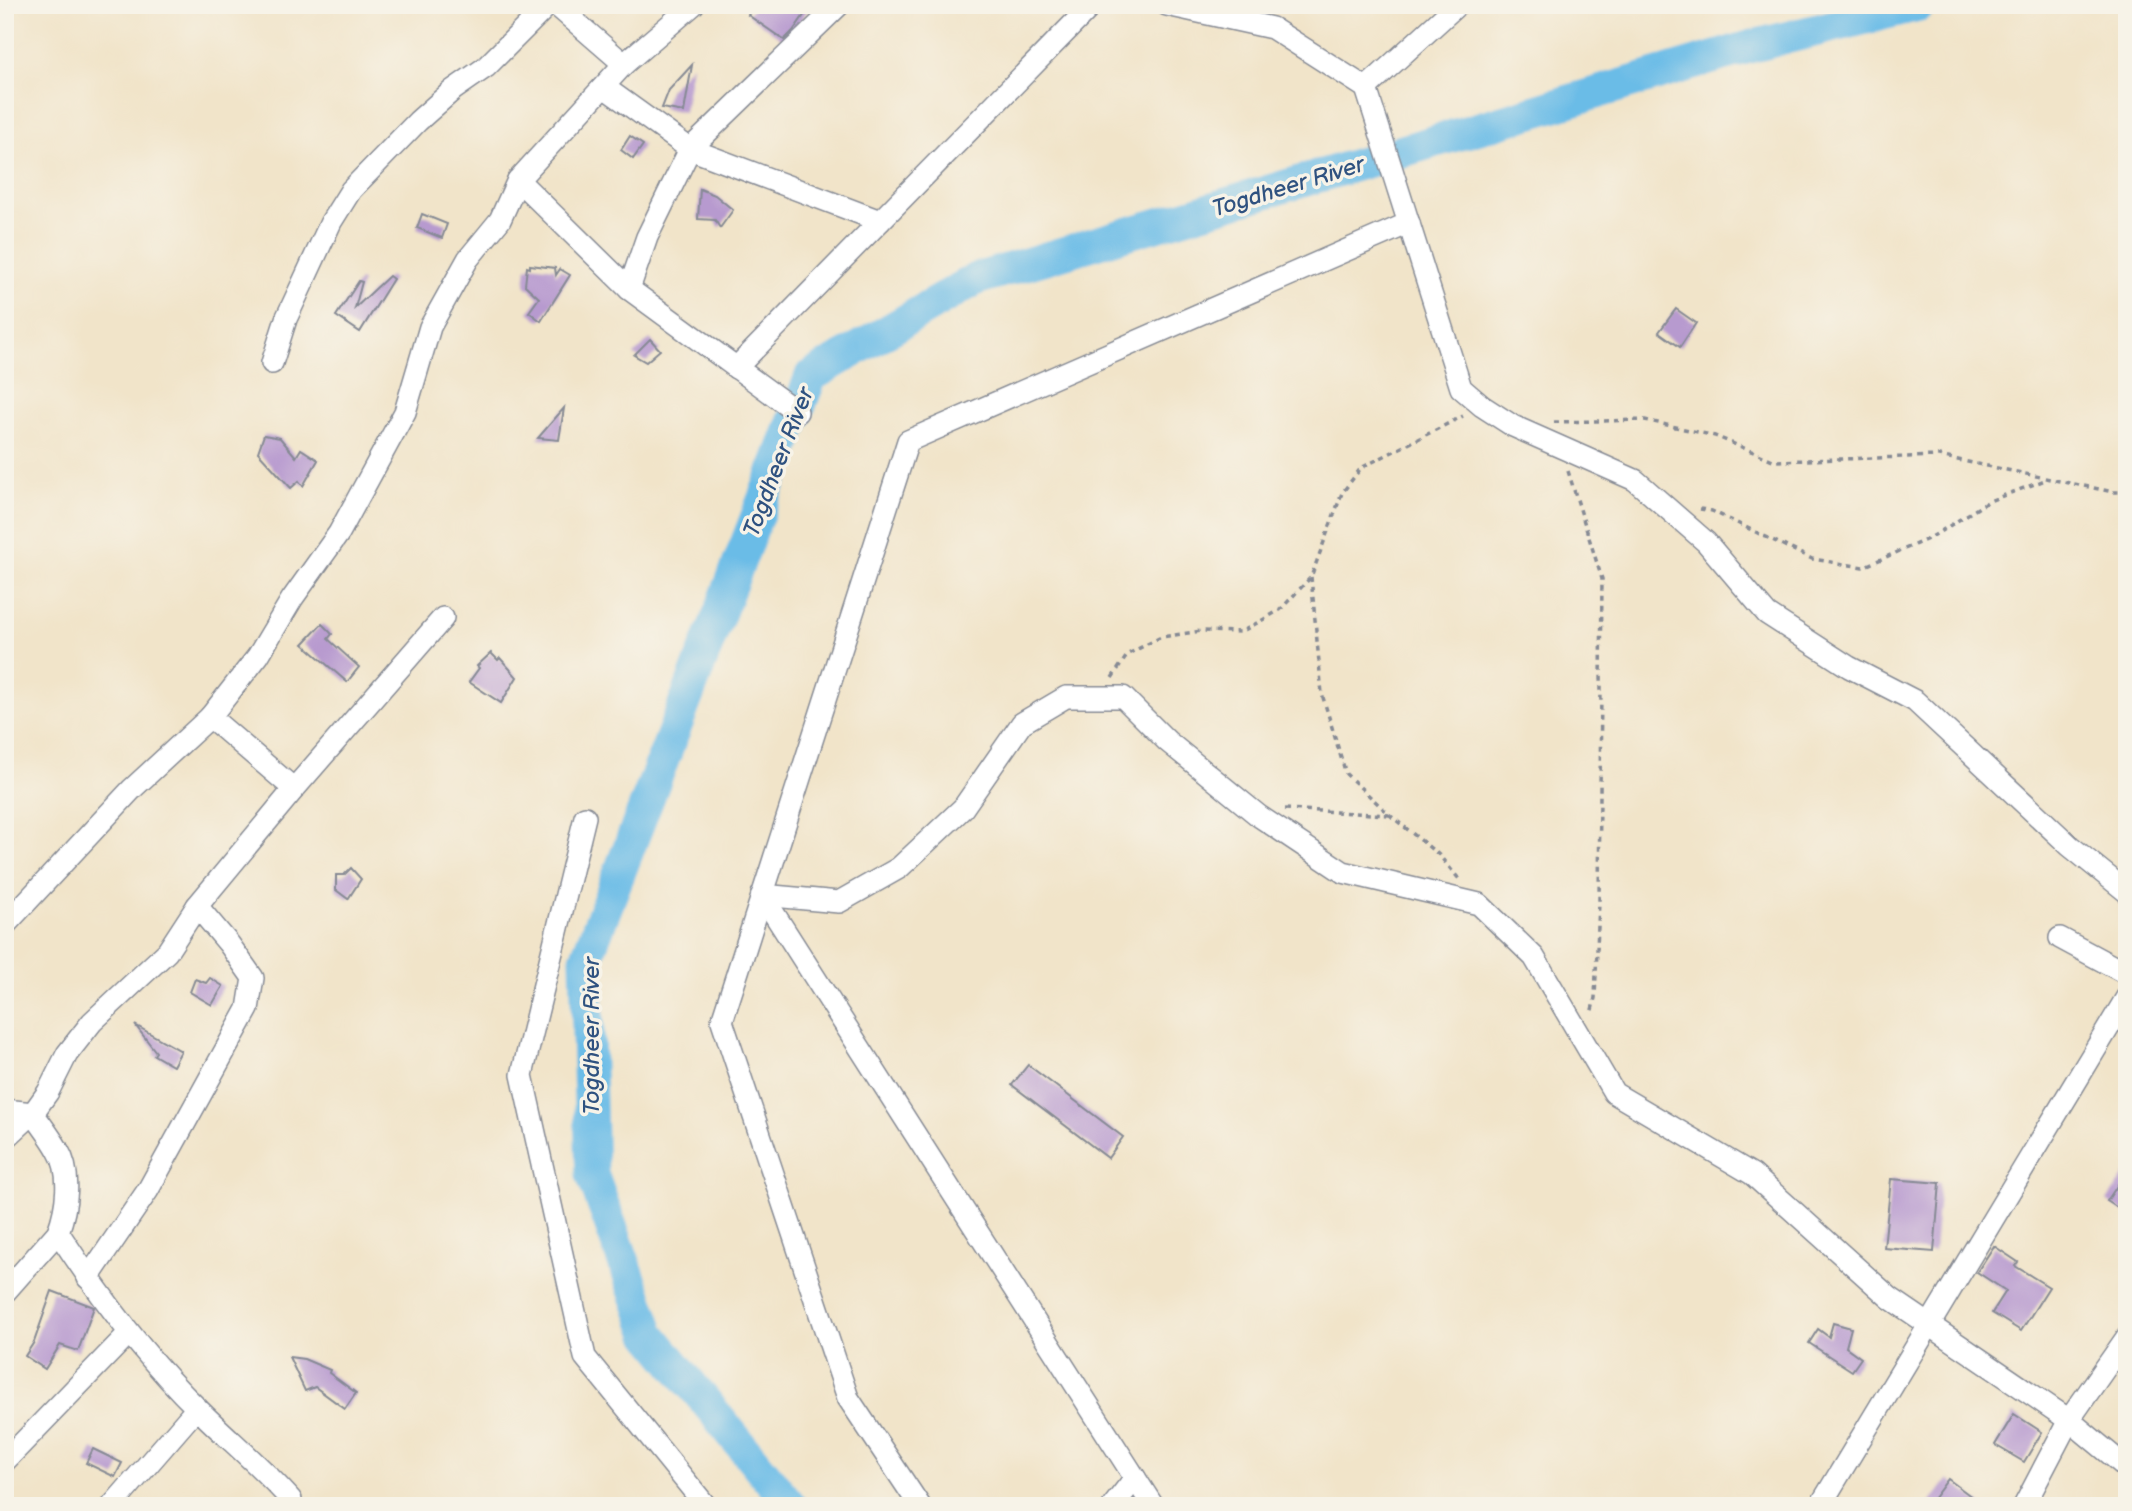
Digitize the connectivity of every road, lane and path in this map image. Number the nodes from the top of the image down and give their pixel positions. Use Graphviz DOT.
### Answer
graph roads {
  1 [pos="548,5"];
  2 [pos="556,5"];
  3 [pos="693,5"];
  4 [pos="839,5"];
  5 [pos="1093,5"];
  6 [pos="1167,5"];
  7 [pos="1230,5"];
  8 [pos="1457,5"];
  9 [pos="1211,16"];
  10 [pos="624,64"];
  11 [pos="604,87"];
  12 [pos="1366,88"];
  13 [pos="690,149"];
  14 [pos="518,180"];
  15 [pos="880,220"];
  16 [pos="1409,223"];
  17 [pos="629,289"];
  18 [pos="272,363"];
  19 [pos="736,368"];
  20 [pos="1482,406"];
  21 [pos="797,412"];
  22 [pos="1545,420"];
  23 [pos="1561,449"];
  24 [pos="2047,479"];
  25 [pos="2127,492"];
  26 [pos="1699,509"];
  27 [pos="1311,577"];
  28 [pos="443,618"];
  29 [pos="1098,697"];
  30 [pos="210,717"];
  31 [pos="293,789"];
  32 [pos="1248,806"];
  33 [pos="1391,816"];
  34 [pos="585,817"];
  35 [pos="2127,892"];
  36 [pos="762,895"];
  37 [pos="1479,904"];
  38 [pos="198,906"];
  39 [pos="5,925"];
  40 [pos="2060,938"];
  41 [pos="2127,974"];
  42 [pos="2127,997"];
  43 [pos="1584,1043"];
  44 [pos="5,1110"];
  45 [pos="33,1113"];
  46 [pos="5,1139"];
  47 [pos="58,1232"];
  48 [pos="88,1278"];
  49 [pos="5,1292"];
  50 [pos="1929,1325"];
  51 [pos="130,1333"];
  52 [pos="2127,1337"];
  53 [pos="197,1408"];
  54 [pos="2069,1420"];
  55 [pos="5,1461"];
  56 [pos="2127,1468"];
  57 [pos="1135,1478"];
  58 [pos="291,1500"];
  59 [pos="112,1506"];
  60 [pos="706,1506"];
  61 [pos="920,1506"];
  62 [pos="1113,1506"];
  63 [pos="1153,1506"];
  64 [pos="1819,1506"];
  65 [pos="2024,1506"];
  1 -- 18 [label="street"];
  2 -- 10 [label="street"];
  3 -- 10 [label="street"];
  4 -- 13 [label="street"];
  5 -- 15 [label="street"];
  6 -- 9 [label="street"];
  7 -- 9 [label="street"];
  8 -- 12 [label="street"];
  9 -- 12 [label="street"];
  10 -- 11 [label="street"];
  11 -- 13 [label="street"];
  11 -- 14 [label="street"];
  12 -- 16 [label="street"];
  13 -- 15 [label="street"];
  13 -- 17 [label="street"];
  14 -- 17 [label="street"];
  14 -- 30 [label="street"];
  15 -- 19 [label="street"];
  16 -- 20 [label="street"];
  16 -- 36 [label="street"];
  17 -- 19 [label="street"];
  19 -- 21 [label="street"];
  20 -- 23 [label="street"];
  20 -- 27 [label="path"];
  22 -- 24 [label="path"];
  23 -- 35 [label="street"];
  23 -- 43 [label="path"];
  24 -- 25 [label="path"];
  24 -- 26 [label="path"];
  27 -- 29 [label="path"];
  27 -- 33 [label="path"];
  28 -- 31 [label="street"];
  29 -- 32 [label="street"];
  29 -- 36 [label="street"];
  30 -- 31 [label="street"];
  30 -- 39 [label="street"];
  31 -- 38 [label="street"];
  32 -- 33 [label="path"];
  32 -- 37 [label="street"];
  33 -- 37 [label="path"];
  34 -- 60 [label="street"];
  36 -- 57 [label="street"];
  36 -- 61 [label="street"];
  37 -- 43 [label="street"];
  38 -- 45 [label="street"];
  38 -- 48 [label="street"];
  40 -- 41 [label="street"];
  42 -- 50 [label="street"];
  43 -- 50 [label="street"];
  44 -- 45 [label="street"];
  45 -- 46 [label="street"];
  45 -- 47 [label="street"];
  47 -- 48 [label="street"];
  47 -- 49 [label="street"];
  48 -- 51 [label="street"];
  50 -- 54 [label="street"];
  50 -- 64 [label="street"];
  51 -- 53 [label="street"];
  51 -- 55 [label="street"];
  52 -- 54 [label="street"];
  53 -- 58 [label="street"];
  53 -- 59 [label="street"];
  54 -- 56 [label="street"];
  54 -- 65 [label="street"];
  57 -- 62 [label="street"];
  57 -- 63 [label="street"];
}
